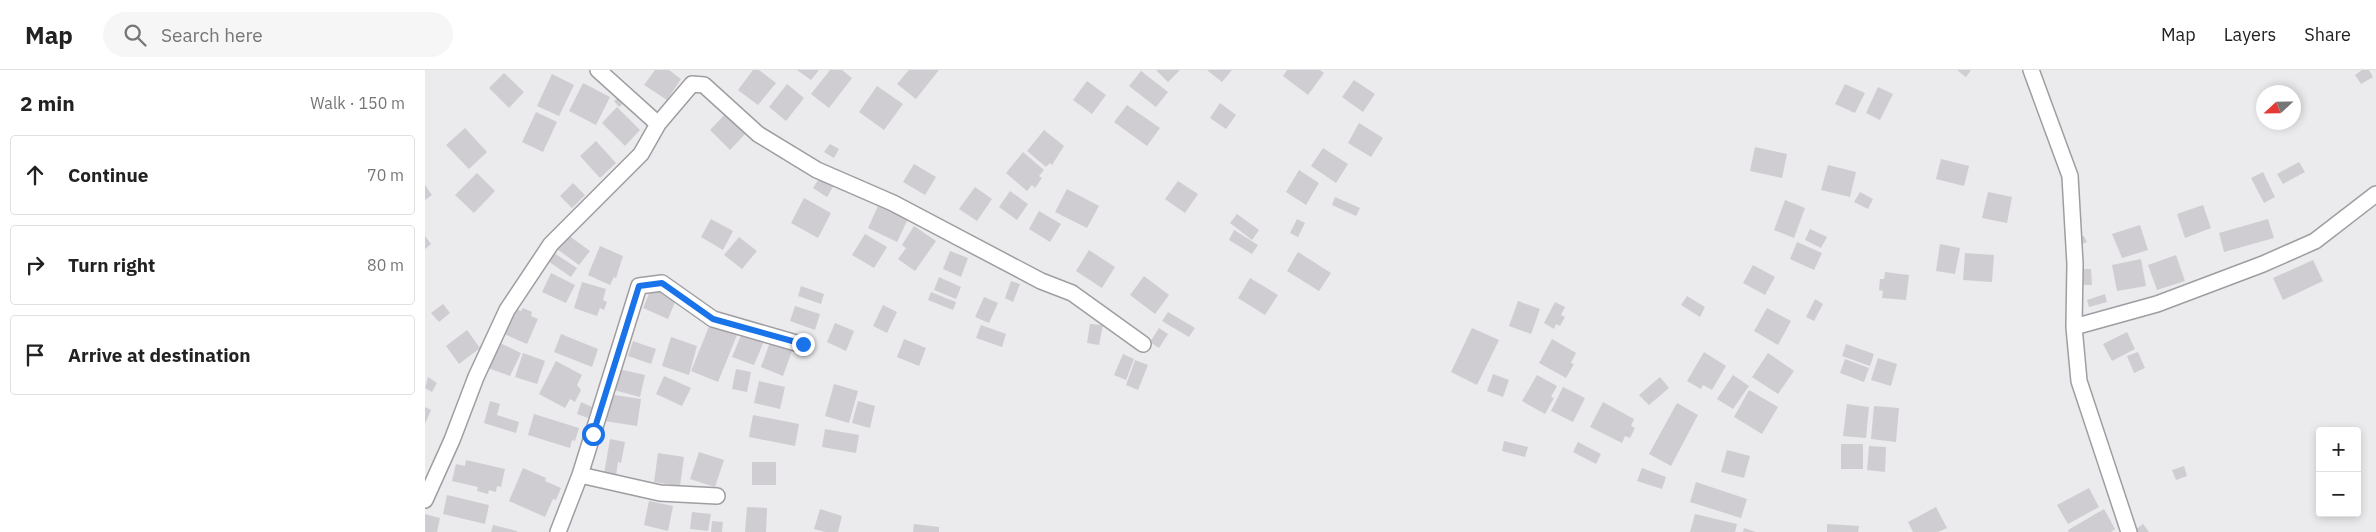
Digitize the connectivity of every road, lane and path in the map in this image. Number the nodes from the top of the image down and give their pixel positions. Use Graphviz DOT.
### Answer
graph roads {
  1 [pos="598,70"];
  2 [pos="2031,70"];
  3 [pos="658,124"];
  4 [pos="2376,194"];
  5 [pos="2074,327"];
  6 [pos="803,344"];
  7 [pos="1143,344"];
  8 [pos="580,475"];
  9 [pos="717,496"];
  10 [pos="425,500"];
  11 [pos="558,532"];
  12 [pos="2129,532"];
  1 -- 3 [label="street"];
  2 -- 5 [label="street"];
  3 -- 7 [label="street"];
  3 -- 10 [label="street"];
  4 -- 5 [label="street"];
  5 -- 12 [label="street"];
  6 -- 8 [label="street"];
  8 -- 9 [label="street"];
  8 -- 11 [label="street"];
}
